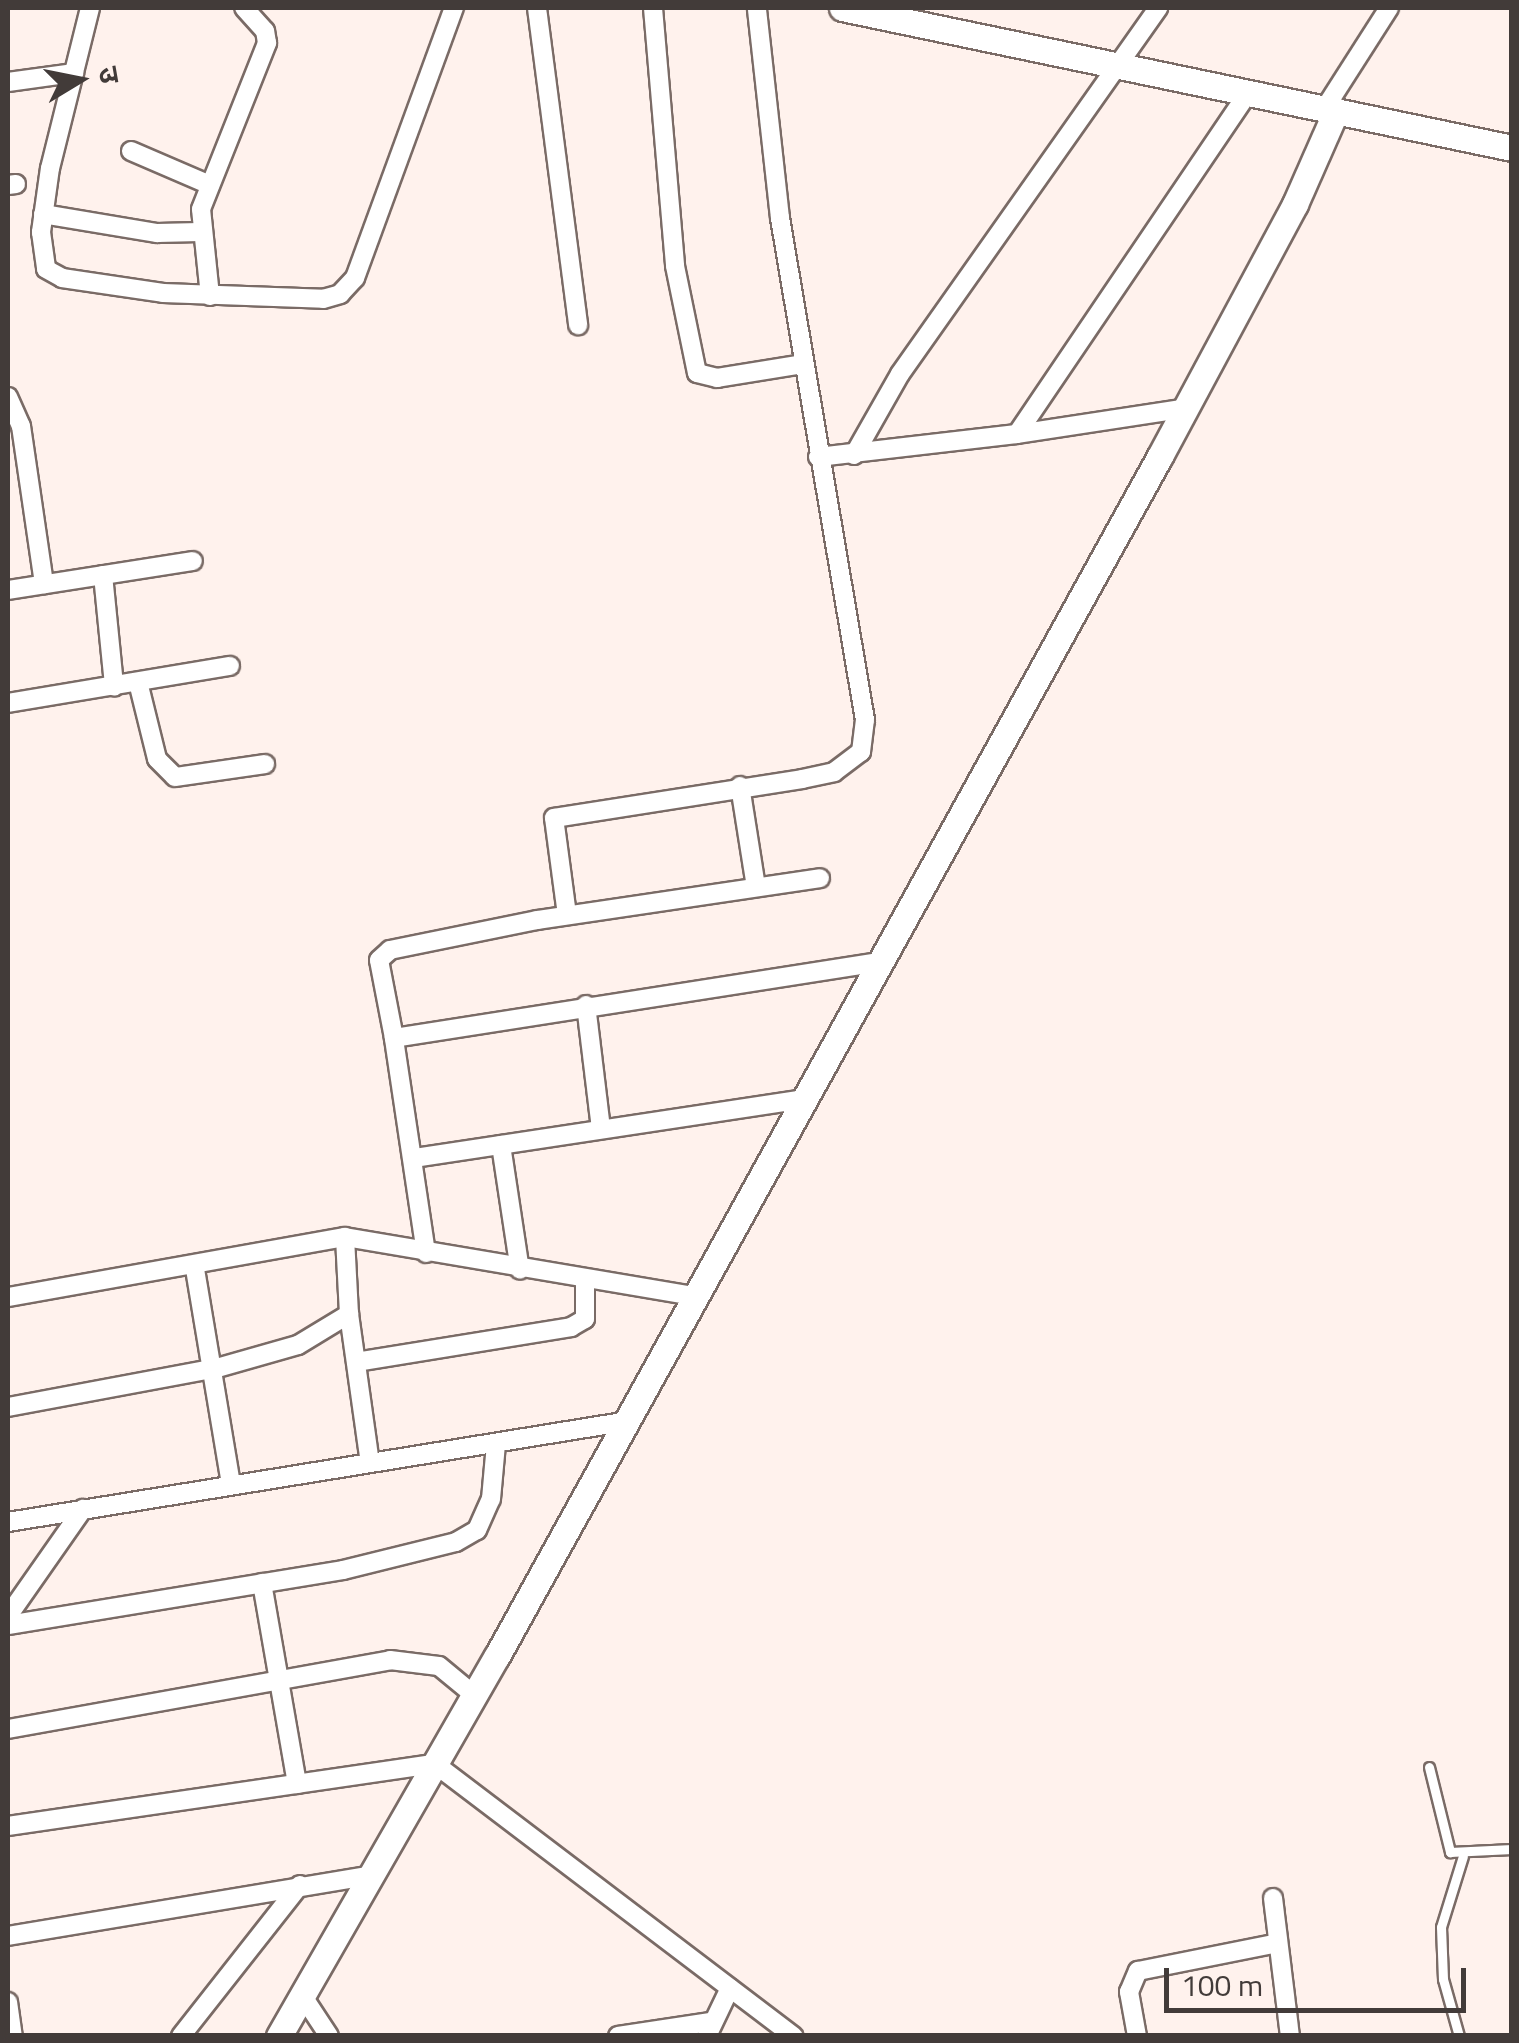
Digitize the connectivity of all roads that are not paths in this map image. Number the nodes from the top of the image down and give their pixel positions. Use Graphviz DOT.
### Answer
graph roads {
  1 [pos="90,8"];
  2 [pos="244,8"];
  3 [pos="454,8"];
  4 [pos="537,8"];
  5 [pos="653,8"];
  6 [pos="757,8"];
  7 [pos="842,8"];
  8 [pos="1158,8"];
  9 [pos="1389,8"];
  10 [pos="1120,68"];
  11 [pos="74,73"];
  12 [pos="8,82"];
  13 [pos="1248,93"];
  14 [pos="1344,112"];
  15 [pos="1512,148"];
  16 [pos="132,151"];
  17 [pos="210,185"];
  18 [pos="44,214"];
  19 [pos="200,232"];
  20 [pos="210,296"];
  21 [pos="578,325"];
  22 [pos="804,364"];
  23 [pos="8,397"];
  24 [pos="1186,408"];
  25 [pos="1017,434"];
  26 [pos="854,455"];
  27 [pos="818,456"];
  28 [pos="193,562"];
  29 [pos="103,575"];
  30 [pos="44,584"];
  31 [pos="8,590"];
  32 [pos="230,666"];
  33 [pos="138,682"];
  34 [pos="114,686"];
  35 [pos="8,703"];
  36 [pos="265,764"];
  37 [pos="740,786"];
  38 [pos="820,878"];
  39 [pos="756,886"];
  40 [pos="567,916"];
  41 [pos="880,962"];
  42 [pos="586,1005"];
  43 [pos="394,1038"];
  44 [pos="805,1099"];
  45 [pos="602,1129"];
  46 [pos="501,1145"];
  47 [pos="414,1158"];
  48 [pos="345,1238"];
  49 [pos="426,1253"];
  50 [pos="195,1269"];
  51 [pos="520,1270"];
  52 [pos="584,1280"];
  53 [pos="694,1296"];
  54 [pos="8,1298"];
  55 [pos="350,1314"];
  56 [pos="356,1362"];
  57 [pos="216,1368"];
  58 [pos="8,1407"];
  59 [pos="623,1422"];
  60 [pos="496,1444"];
  61 [pos="370,1463"];
  62 [pos="231,1484"];
  63 [pos="83,1509"];
  64 [pos="8,1522"];
  65 [pos="262,1584"];
  66 [pos="8,1616"];
  67 [pos="8,1626"];
  68 [pos="278,1680"];
  69 [pos="474,1696"];
  70 [pos="8,1729"];
  71 [pos="435,1764"];
  72 [pos="1429,1766"];
  73 [pos="297,1784"];
  74 [pos="8,1826"];
  75 [pos="1512,1849"];
  76 [pos="1463,1856"];
  77 [pos="371,1875"];
  78 [pos="300,1885"];
  79 [pos="1273,1898"];
  80 [pos="8,1936"];
  81 [pos="1278,1944"];
  82 [pos="730,1988"];
  83 [pos="302,1995"];
  84 [pos="8,2002"];
  85 [pos="708,2029"];
  86 [pos="13,2036"];
  87 [pos="180,2036"];
  88 [pos="279,2036"];
  89 [pos="329,2036"];
  90 [pos="618,2036"];
  91 [pos="793,2036"];
  92 [pos="1137,2036"];
  93 [pos="1290,2036"];
  94 [pos="1460,2036"];
  1 -- 11 [label="street"];
  2 -- 17 [label="street"];
  3 -- 20 [label="street"];
  4 -- 21 [label="street"];
  5 -- 22 [label="street"];
  6 -- 22 [label="street"];
  7 -- 10 [label="street"];
  8 -- 10 [label="street"];
  9 -- 14 [label="street"];
  10 -- 13 [label="street"];
  10 -- 26 [label="street"];
  11 -- 12 [label="street"];
  11 -- 18 [label="street"];
  13 -- 14 [label="street"];
  13 -- 25 [label="street"];
  14 -- 15 [label="street"];
  14 -- 24 [label="street"];
  16 -- 17 [label="street"];
  17 -- 19 [label="street"];
  18 -- 19 [label="street"];
  18 -- 20 [label="street"];
  19 -- 20 [label="street"];
  22 -- 27 [label="street"];
  23 -- 30 [label="street"];
  24 -- 25 [label="street"];
  24 -- 41 [label="street"];
  25 -- 26 [label="street"];
  26 -- 27 [label="street"];
  27 -- 37 [label="street"];
  28 -- 29 [label="street"];
  29 -- 30 [label="street"];
  29 -- 34 [label="street"];
  30 -- 31 [label="street"];
  32 -- 33 [label="street"];
  33 -- 34 [label="street"];
  33 -- 36 [label="street"];
  34 -- 35 [label="street"];
  37 -- 39 [label="street"];
  37 -- 40 [label="street"];
  38 -- 39 [label="street"];
  39 -- 40 [label="street"];
  40 -- 43 [label="street"];
  41 -- 42 [label="street"];
  41 -- 44 [label="street"];
  42 -- 43 [label="street"];
  42 -- 45 [label="street"];
  43 -- 47 [label="street"];
  44 -- 45 [label="street"];
  44 -- 53 [label="street"];
  45 -- 46 [label="street"];
  46 -- 47 [label="street"];
  46 -- 51 [label="street"];
  47 -- 49 [label="street"];
  48 -- 49 [label="street"];
  48 -- 50 [label="street"];
  48 -- 55 [label="street"];
  49 -- 51 [label="street"];
  50 -- 54 [label="street"];
  50 -- 57 [label="street"];
  51 -- 52 [label="street"];
  52 -- 53 [label="street"];
  52 -- 56 [label="street"];
  53 -- 59 [label="street"];
  55 -- 56 [label="street"];
  55 -- 57 [label="street"];
  56 -- 61 [label="street"];
  57 -- 58 [label="street"];
  57 -- 62 [label="street"];
  59 -- 60 [label="street"];
  59 -- 69 [label="street"];
  60 -- 61 [label="street"];
  60 -- 65 [label="street"];
  61 -- 62 [label="street"];
  62 -- 63 [label="street"];
  63 -- 64 [label="street"];
  63 -- 66 [label="street"];
  65 -- 67 [label="street"];
  65 -- 68 [label="street"];
  68 -- 69 [label="street"];
  68 -- 70 [label="street"];
  68 -- 73 [label="street"];
  69 -- 71 [label="street"];
  71 -- 73 [label="street"];
  71 -- 77 [label="street"];
  71 -- 82 [label="street"];
  72 -- 76 [label="lane"];
  73 -- 74 [label="street"];
  75 -- 76 [label="lane"];
  76 -- 94 [label="lane"];
  77 -- 78 [label="street"];
  77 -- 83 [label="street"];
  78 -- 80 [label="street"];
  78 -- 87 [label="street"];
  79 -- 81 [label="street"];
  81 -- 92 [label="street"];
  81 -- 93 [label="street"];
  82 -- 85 [label="street"];
  82 -- 91 [label="street"];
  83 -- 88 [label="street"];
  83 -- 89 [label="street"];
  84 -- 86 [label="street"];
  85 -- 90 [label="street"];
}
